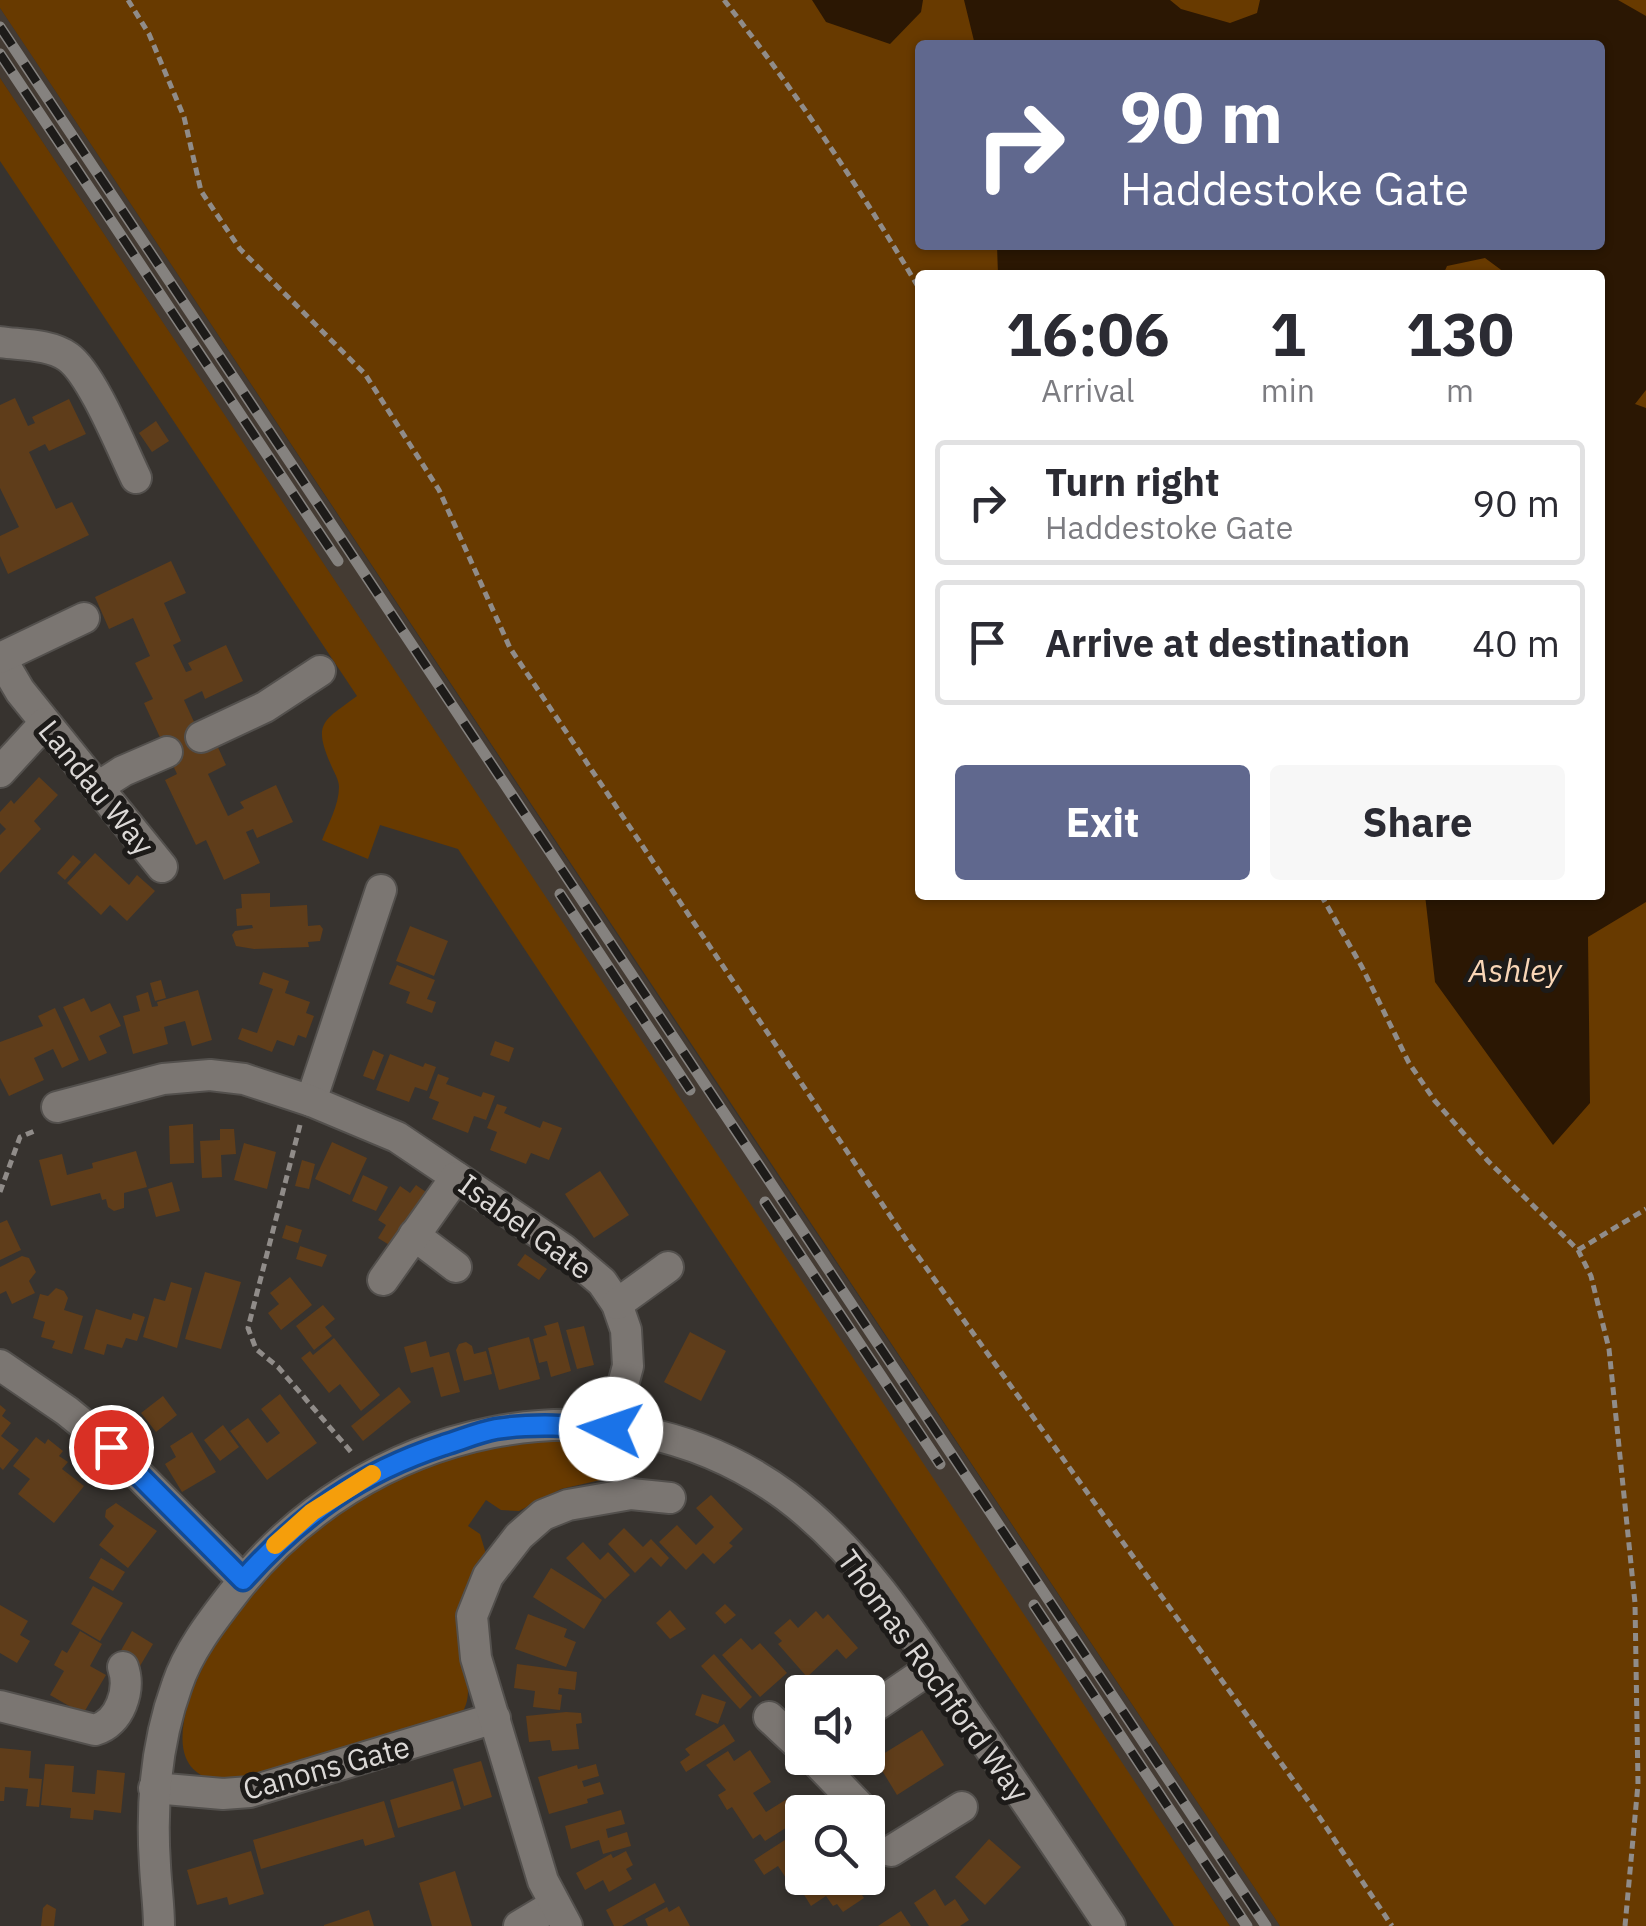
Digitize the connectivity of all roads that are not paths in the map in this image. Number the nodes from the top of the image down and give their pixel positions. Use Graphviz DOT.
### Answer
graph roads {
  1 [pos="0,342"];
  2 [pos="136,478"];
  3 [pos="84,618"];
  4 [pos="0,658"];
  5 [pos="320,671"];
  6 [pos="45,722"];
  7 [pos="201,737"];
  8 [pos="167,752"];
  9 [pos="0,772"];
  10 [pos="98,787"];
  11 [pos="162,867"];
  12 [pos="381,890"];
  13 [pos="312,1102"];
  14 [pos="57,1108"];
  15 [pos="456,1176"];
  16 [pos="414,1235"];
  17 [pos="456,1267"];
  18 [pos="668,1267"];
  19 [pos="382,1280"];
  20 [pos="616,1304"];
  21 [pos="0,1365"];
  22 [pos="611,1429"];
  23 [pos="670,1498"];
  24 [pos="243,1580"];
  25 [pos="934,1666"];
  26 [pos="123,1667"];
  27 [pos="885,1699"];
  28 [pos="0,1706"];
  29 [pos="495,1718"];
  30 [pos="769,1718"];
  31 [pos="785,1733"];
  32 [pos="829,1775"];
  33 [pos="154,1788"];
  34 [pos="847,1795"];
  35 [pos="962,1806"];
  36 [pos="885,1842"];
  37 [pos="560,1916"];
  38 [pos="159,1926"];
  39 [pos="519,1926"];
  40 [pos="1110,1926"];
  1 -- 2 [label="street"];
  3 -- 4 [label="street"];
  4 -- 6 [label="street, Landau Way"];
  5 -- 7 [label="street"];
  6 -- 9 [label="street"];
  6 -- 10 [label="street, Landau Way"];
  8 -- 10 [label="street"];
  10 -- 11 [label="street, Landau Way"];
  12 -- 13 [label="street"];
  13 -- 14 [label="street, Isabel Gate"];
  13 -- 15 [label="street, Isabel Gate"];
  15 -- 16 [label="street"];
  15 -- 20 [label="street, Isabel Gate"];
  16 -- 17 [label="street"];
  16 -- 19 [label="street"];
  18 -- 20 [label="street"];
  20 -- 22 [label="street, Isabel Gate"];
  21 -- 24 [label="street"];
  22 -- 24 [label="street, Thomas Rochford Way"];
  22 -- 25 [label="street, Thomas Rochford Way"];
  23 -- 29 [label="street"];
  24 -- 33 [label="street, Thomas Rochford Way"];
  25 -- 27 [label="street"];
  25 -- 40 [label="street, Thomas Rochford Way"];
  26 -- 28 [label="street"];
  29 -- 33 [label="street, Canons Gate"];
  29 -- 37 [label="street"];
  30 -- 31 [label="street"];
  32 -- 34 [label="street"];
  33 -- 38 [label="street, Thomas Rochford Way"];
  35 -- 36 [label="street"];
  37 -- 39 [label="street"];
}
